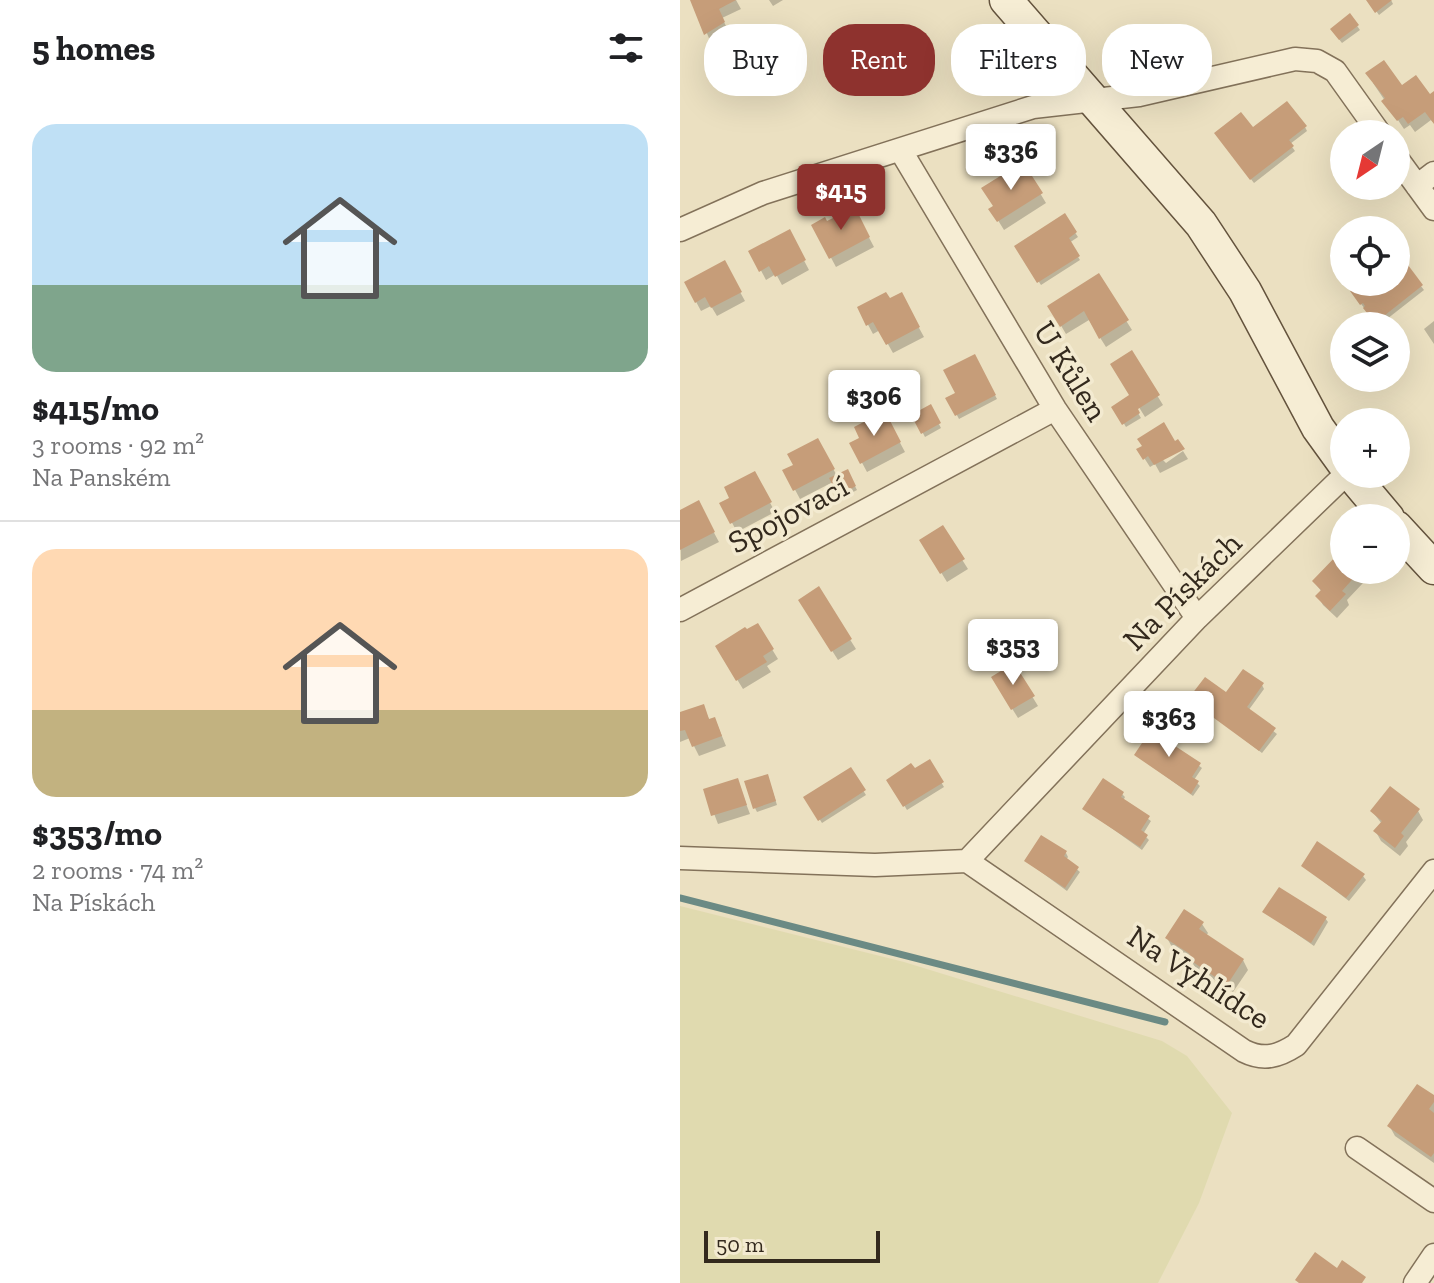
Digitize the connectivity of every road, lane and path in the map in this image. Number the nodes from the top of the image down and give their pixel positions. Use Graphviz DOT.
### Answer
graph roads {
  1 [pos="1006,0"];
  2 [pos="1093,102"];
  3 [pos="1370,120"];
  4 [pos="901,151"];
  5 [pos="1425,180"];
  6 [pos="1434,209"];
  7 [pos="680,230"];
  8 [pos="1055,409"];
  9 [pos="1330,445"];
  10 [pos="1334,488"];
  11 [pos="1361,488"];
  12 [pos="1376,504"];
  13 [pos="1410,542"];
  14 [pos="1434,568"];
  15 [pos="680,610"];
  16 [pos="1197,618"];
  17 [pos="680,858"];
  18 [pos="967,861"];
  19 [pos="1434,871"];
  20 [pos="1357,1148"];
  21 [pos="1434,1201"];
  22 [pos="1434,1255"];
  23 [pos="1415,1283"];
  1 -- 2 [label="street"];
  2 -- 3 [label="street"];
  2 -- 4 [label="street"];
  2 -- 9 [label="street"];
  4 -- 7 [label="street"];
  4 -- 8 [label="street, U Kůlen"];
  5 -- 6 [label="street"];
  8 -- 15 [label="street, Spojovací"];
  8 -- 16 [label="street, U Kůlen"];
  10 -- 16 [label="street, Na Pískách"];
  11 -- 12 [label="street"];
  13 -- 14 [label="street"];
  16 -- 18 [label="street, Na Pískách"];
  17 -- 18 [label="street"];
  18 -- 19 [label="street, Na Vyhlídce"];
  20 -- 21 [label="street"];
  22 -- 23 [label="street"];
}
